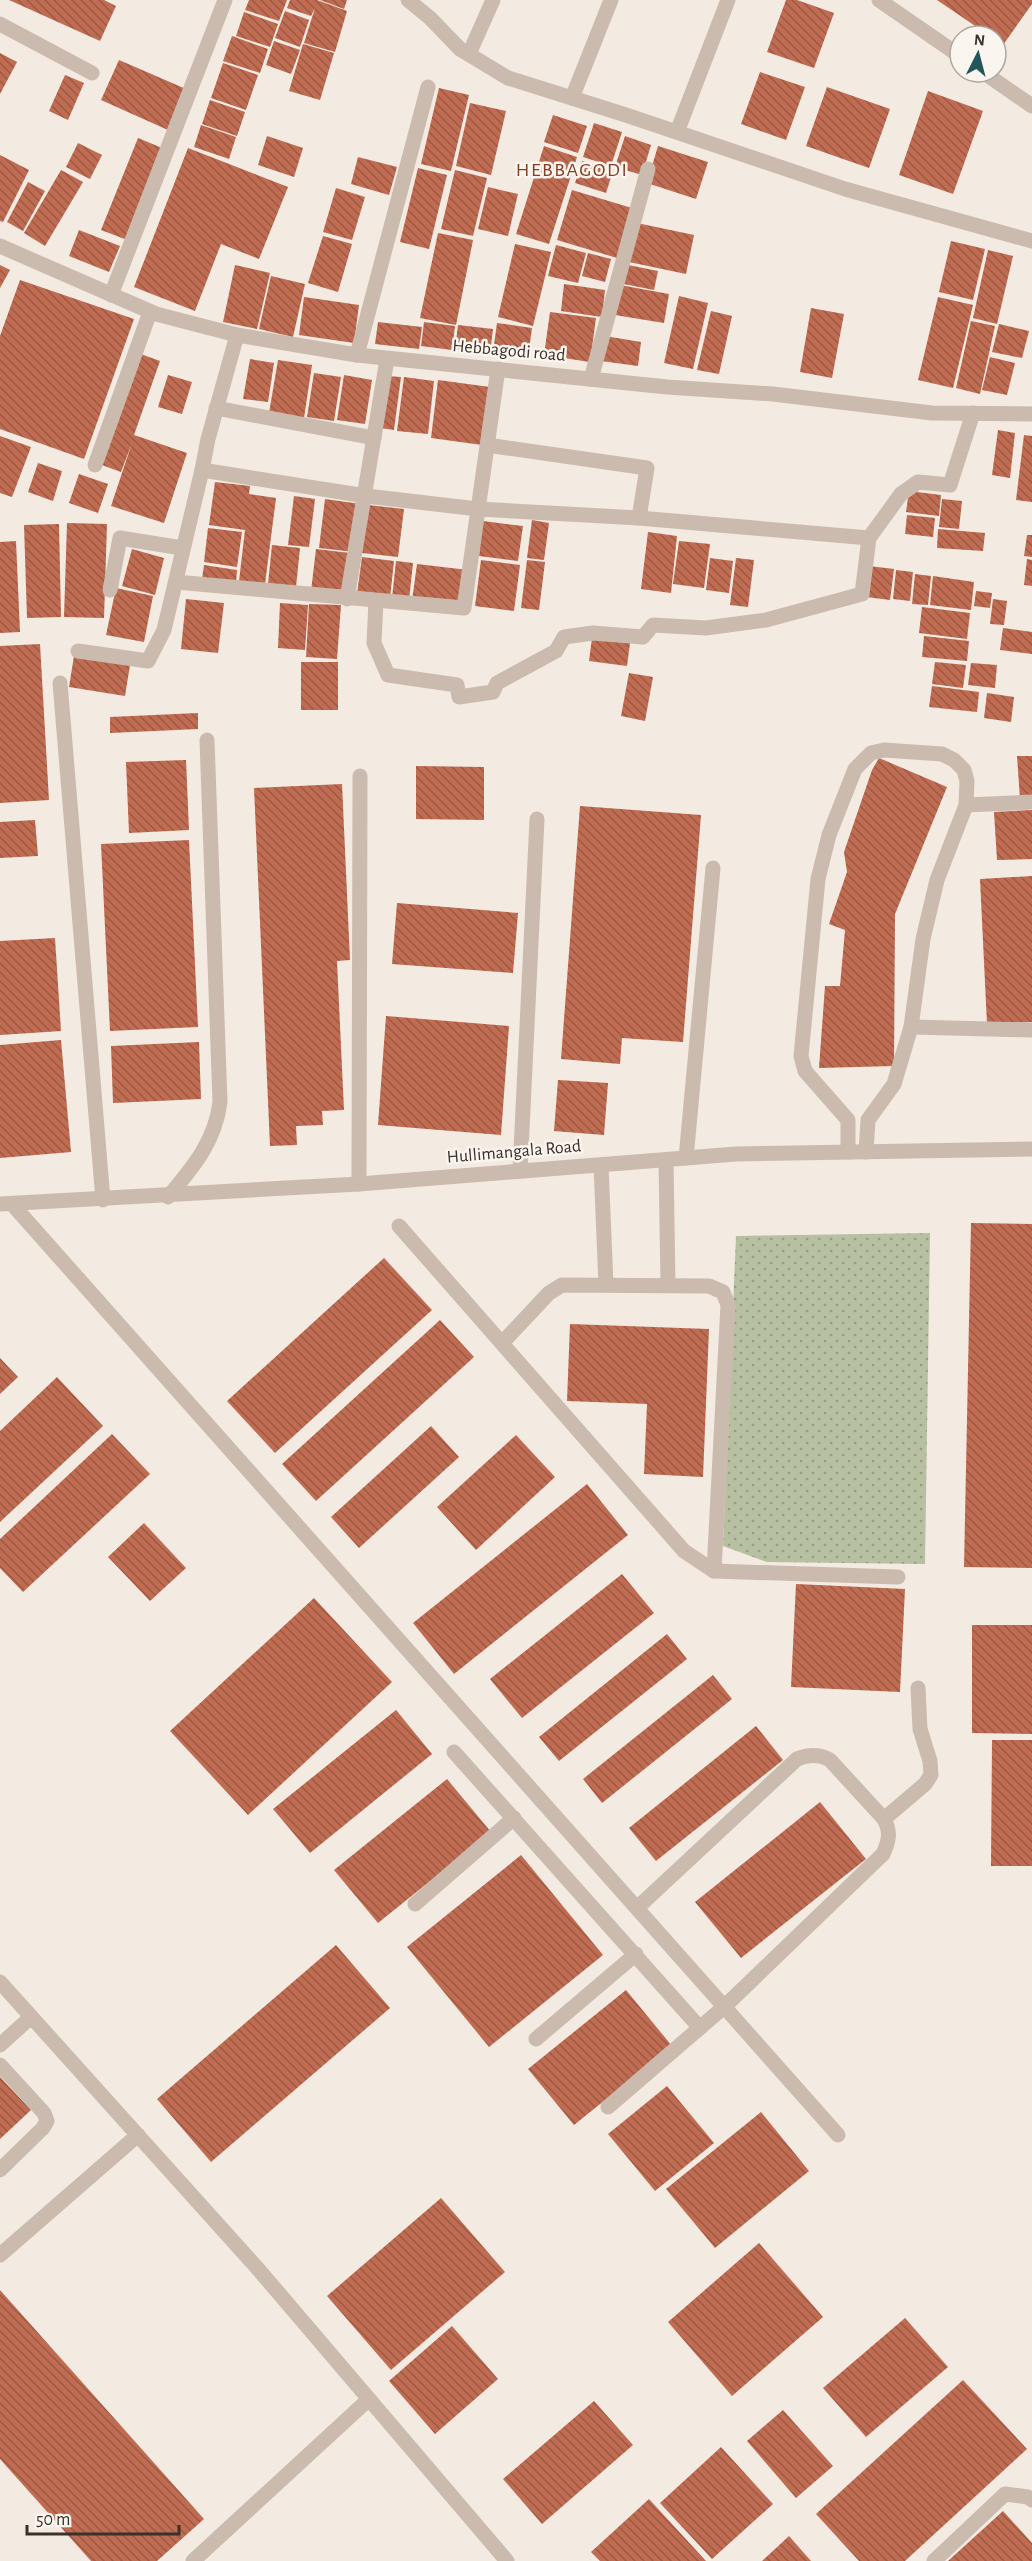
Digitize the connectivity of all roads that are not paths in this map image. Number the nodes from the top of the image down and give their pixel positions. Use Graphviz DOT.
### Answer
graph roads {
  1 [pos="225,0"];
  2 [pos="408,0"];
  3 [pos="493,0"];
  4 [pos="611,0"];
  5 [pos="728,0"];
  6 [pos="879,0"];
  7 [pos="0,24"];
  8 [pos="948,48"];
  9 [pos="470,54"];
  10 [pos="92,73"];
  11 [pos="1002,84"];
  12 [pos="428,87"];
  13 [pos="572,98"];
  14 [pos="1031,102"];
  15 [pos="677,132"];
  16 [pos="648,169"];
  17 [pos="1032,241"];
  18 [pos="0,246"];
  19 [pos="111,295"];
  20 [pos="150,312"];
  21 [pos="237,335"];
  22 [pos="357,355"];
  23 [pos="387,359"];
  24 [pos="498,369"];
  25 [pos="591,379"];
  26 [pos="216,408"];
  27 [pos="973,413"];
  28 [pos="1032,414"];
  29 [pos="374,438"];
  30 [pos="487,445"];
  31 [pos="95,465"];
  32 [pos="202,470"];
  33 [pos="366,496"];
  34 [pos="478,509"];
  35 [pos="639,518"];
  36 [pos="869,538"];
  37 [pos="182,548"];
  38 [pos="176,582"];
  39 [pos="110,590"];
  40 [pos="347,599"];
  41 [pos="376,601"];
  42 [pos="78,651"];
  43 [pos="60,683"];
  44 [pos="207,740"];
  45 [pos="360,776"];
  46 [pos="1032,802"];
  47 [pos="966,805"];
  48 [pos="537,819"];
  49 [pos="713,868"];
  50 [pos="910,1027"];
  51 [pos="1032,1030"];
  52 [pos="848,1120"];
  53 [pos="868,1120"];
  54 [pos="1032,1149"];
  55 [pos="848,1152"];
  56 [pos="866,1152"];
  57 [pos="686,1158"];
  58 [pos="666,1160"];
  59 [pos="601,1165"];
  60 [pos="520,1172"];
  61 [pos="359,1184"];
  62 [pos="168,1197"];
  63 [pos="103,1200"];
  64 [pos="6,1204"];
  65 [pos="399,1226"];
  66 [pos="606,1285"];
  67 [pos="668,1286"];
  68 [pos="503,1342"];
  69 [pos="714,1571"];
  70 [pos="898,1577"];
  71 [pos="918,1689"];
  72 [pos="454,1752"];
  73 [pos="514,1818"];
  74 [pos="884,1819"];
  75 [pos="415,1904"];
  76 [pos="637,1908"];
  77 [pos="636,1954"];
  78 [pos="0,1982"];
  79 [pos="724,2007"];
  80 [pos="31,2017"];
  81 [pos="700,2028"];
  82 [pos="536,2039"];
  83 [pos="0,2045"];
  84 [pos="0,2065"];
  85 [pos="608,2108"];
  86 [pos="138,2135"];
  87 [pos="838,2135"];
  88 [pos="0,2170"];
  89 [pos="0,2255"];
  90 [pos="369,2399"];
  91 [pos="1032,2500"];
  92 [pos="193,2561"];
  93 [pos="507,2561"];
  94 [pos="934,2561"];
  1 -- 19 [label="street"];
  2 -- 9 [label="street"];
  3 -- 9 [label="street"];
  4 -- 13 [label="street"];
  5 -- 15 [label="street"];
  6 -- 8 [label="street"];
  7 -- 10 [label="street"];
  9 -- 13 [label="street"];
  11 -- 14 [label="street"];
  12 -- 22 [label="street"];
  13 -- 15 [label="street"];
  15 -- 17 [label="street"];
  16 -- 25 [label="street"];
  18 -- 19 [label="street, Hebbagodi road"];
  19 -- 20 [label="street, Hebbagodi road"];
  20 -- 21 [label="street, Hebbagodi road"];
  20 -- 31 [label="street"];
  21 -- 22 [label="street, Hebbagodi road"];
  21 -- 26 [label="street"];
  22 -- 23 [label="street, Hebbagodi road"];
  23 -- 24 [label="street, Hebbagodi road"];
  23 -- 29 [label="street"];
  24 -- 25 [label="street, Hebbagodi road"];
  24 -- 30 [label="street"];
  25 -- 27 [label="street, Hebbagodi road"];
  26 -- 29 [label="street"];
  26 -- 32 [label="street"];
  27 -- 28 [label="street, Hebbagodi road"];
  27 -- 36 [label="street"];
  29 -- 33 [label="street"];
  30 -- 34 [label="street"];
  30 -- 35 [label="street"];
  32 -- 33 [label="street"];
  32 -- 37 [label="street"];
  33 -- 34 [label="street"];
  33 -- 40 [label="street"];
  34 -- 35 [label="street"];
  34 -- 41 [label="street"];
  35 -- 36 [label="street"];
  36 -- 41 [label="street"];
  37 -- 38 [label="street"];
  37 -- 39 [label="street"];
  38 -- 40 [label="street"];
  38 -- 42 [label="street"];
  40 -- 41 [label="street"];
  43 -- 63 [label="street"];
  44 -- 62 [label="street"];
  45 -- 61 [label="street"];
  46 -- 47 [label="street"];
  47 -- 50 [label="street"];
  47 -- 52 [label="street"];
  48 -- 60 [label="street"];
  49 -- 57 [label="street"];
  50 -- 51 [label="street"];
  50 -- 53 [label="street"];
  52 -- 53 [label="street"];
  52 -- 55 [label="street"];
  53 -- 56 [label="street"];
  54 -- 56 [label="street, Hullimangala Road"];
  55 -- 56 [label="street, Hullimangala Road"];
  55 -- 57 [label="street, Hullimangala Road"];
  57 -- 58 [label="street, Hullimangala Road"];
  58 -- 59 [label="street, Hullimangala Road"];
  58 -- 67 [label="street"];
  59 -- 60 [label="street, Hullimangala Road"];
  59 -- 66 [label="street"];
  60 -- 61 [label="street, Hullimangala Road"];
  61 -- 62 [label="street, Hullimangala Road"];
  62 -- 63 [label="street, Hullimangala Road"];
  63 -- 64 [label="street, Hullimangala Road"];
  64 -- 76 [label="street"];
  65 -- 68 [label="street"];
  66 -- 67 [label="street"];
  66 -- 68 [label="street"];
  67 -- 69 [label="street"];
  68 -- 69 [label="street"];
  69 -- 70 [label="street"];
  71 -- 74 [label="street"];
  72 -- 73 [label="street"];
  73 -- 75 [label="street"];
  73 -- 77 [label="street"];
  74 -- 76 [label="street"];
  74 -- 79 [label="street"];
  76 -- 79 [label="street"];
  77 -- 81 [label="street"];
  77 -- 82 [label="street"];
  78 -- 80 [label="street"];
  79 -- 81 [label="street"];
  79 -- 87 [label="street"];
  80 -- 83 [label="street"];
  80 -- 86 [label="street"];
  81 -- 85 [label="street"];
  84 -- 88 [label="street"];
  86 -- 89 [label="street"];
  86 -- 90 [label="street"];
  90 -- 92 [label="street"];
  90 -- 93 [label="street"];
  91 -- 94 [label="street"];
}
